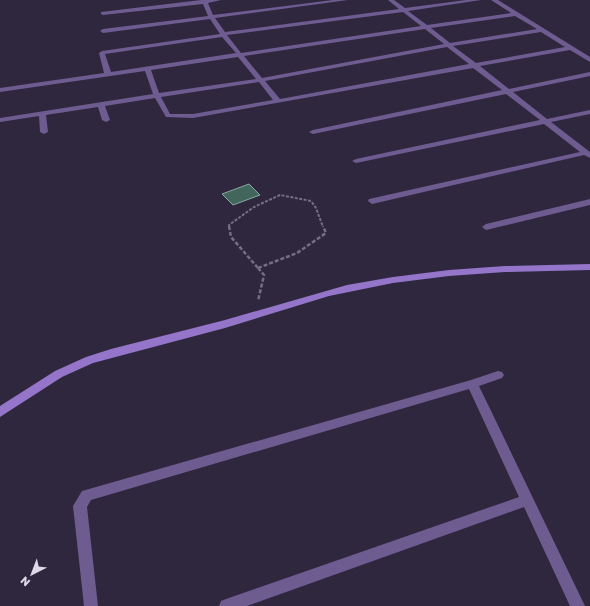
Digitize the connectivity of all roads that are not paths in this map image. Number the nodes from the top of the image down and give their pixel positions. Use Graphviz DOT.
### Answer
graph roads {
  1 [pos="218,0"];
  2 [pos="345,0"];
  3 [pos="391,0"];
  4 [pos="478,0"];
  5 [pos="494,0"];
  6 [pos="205,1"];
  7 [pos="405,10"];
  8 [pos="103,13"];
  9 [pos="516,14"];
  10 [pos="212,17"];
  11 [pos="425,27"];
  12 [pos="542,30"];
  13 [pos="103,31"];
  14 [pos="223,34"];
  15 [pos="449,45"];
  16 [pos="571,48"];
  17 [pos="241,55"];
  18 [pos="590,60"];
  19 [pos="475,66"];
  20 [pos="147,68"];
  21 [pos="108,74"];
  22 [pos="590,74"];
  23 [pos="260,80"];
  24 [pos="0,90"];
  25 [pos="507,92"];
  26 [pos="157,96"];
  27 [pos="278,101"];
  28 [pos="101,104"];
  29 [pos="590,112"];
  30 [pos="42,113"];
  31 [pos="0,120"];
  32 [pos="106,120"];
  33 [pos="545,121"];
  34 [pos="44,132"];
  35 [pos="314,132"];
  36 [pos="589,155"];
  37 [pos="356,161"];
  38 [pos="372,201"];
  39 [pos="590,202"];
  40 [pos="486,227"];
  41 [pos="590,267"];
  42 [pos="498,375"];
  43 [pos="472,384"];
  44 [pos="0,412"];
  45 [pos="528,500"];
  46 [pos="91,606"];
  47 [pos="226,606"];
  48 [pos="578,606"];
  1 -- 6 [label="street"];
  2 -- 10 [label="street"];
  3 -- 7 [label="street"];
  4 -- 7 [label="street"];
  5 -- 9 [label="street"];
  6 -- 8 [label="street"];
  6 -- 10 [label="street"];
  7 -- 11 [label="street"];
  7 -- 14 [label="street"];
  9 -- 11 [label="street"];
  9 -- 12 [label="street"];
  10 -- 13 [label="street"];
  10 -- 14 [label="street"];
  11 -- 15 [label="street"];
  11 -- 17 [label="street"];
  12 -- 15 [label="street"];
  12 -- 16 [label="street"];
  14 -- 17 [label="street"];
  14 -- 21 [label="street"];
  15 -- 19 [label="street"];
  15 -- 23 [label="street"];
  16 -- 18 [label="street"];
  16 -- 19 [label="street"];
  17 -- 20 [label="street"];
  17 -- 23 [label="street"];
  19 -- 25 [label="street"];
  19 -- 27 [label="street"];
  20 -- 21 [label="street"];
  20 -- 26 [label="street"];
  21 -- 24 [label="street"];
  22 -- 25 [label="street"];
  23 -- 26 [label="street"];
  23 -- 27 [label="street"];
  25 -- 33 [label="street"];
  25 -- 35 [label="street"];
  26 -- 27 [label="street"];
  26 -- 28 [label="street"];
  28 -- 30 [label="street"];
  28 -- 32 [label="street"];
  29 -- 33 [label="street"];
  30 -- 31 [label="street"];
  30 -- 34 [label="street"];
  33 -- 36 [label="street"];
  33 -- 37 [label="street"];
  36 -- 38 [label="street"];
  39 -- 40 [label="street"];
  41 -- 44 [label="main road"];
  42 -- 43 [label="street"];
  43 -- 45 [label="street"];
  43 -- 46 [label="street"];
  45 -- 47 [label="street"];
  45 -- 48 [label="street"];
}
